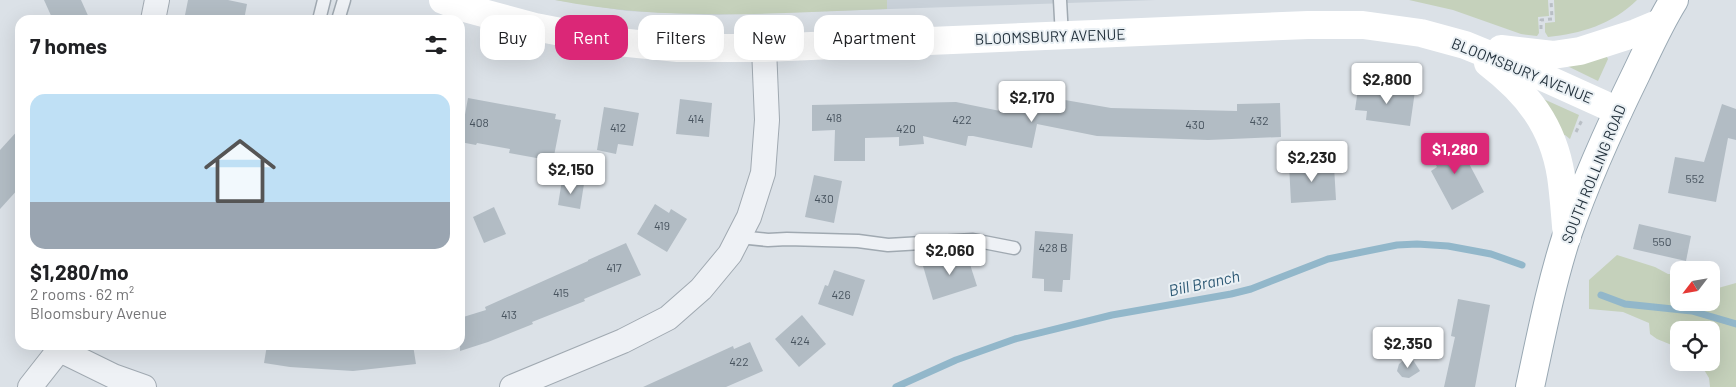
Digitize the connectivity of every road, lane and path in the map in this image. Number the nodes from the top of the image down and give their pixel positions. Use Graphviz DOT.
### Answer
graph roads {
  1 [pos="157,0"];
  2 [pos="324,0"];
  3 [pos="344,0"];
  4 [pos="443,0"];
  5 [pos="1060,0"];
  6 [pos="1552,0"];
  7 [pos="1674,0"];
  8 [pos="154,15"];
  9 [pos="320,15"];
  10 [pos="340,15"];
  11 [pos="1660,23"];
  12 [pos="1062,37"];
  13 [pos="1465,45"];
  14 [pos="804,47"];
  15 [pos="734,48"];
  16 [pos="1542,54"];
  17 [pos="764,60"];
  18 [pos="1618,111"];
  19 [pos="739,237"];
  20 [pos="1567,237"];
  21 [pos="1014,248"];
  22 [pos="59,350"];
  23 [pos="65,350"];
  24 [pos="30,387"];
  25 [pos="144,387"];
  26 [pos="512,387"];
  27 [pos="1530,387"];
  1 -- 8 [label="street"];
  2 -- 9 [label="lane"];
  3 -- 10 [label="lane"];
  4 -- 15 [label="main road, BLOOMSBURY AVENUE"];
  5 -- 12 [label="lane"];
  6 -- 16 [label="path"];
  7 -- 11 [label="main road, SOUTH ROLLING ROAD"];
  11 -- 16 [label="main road"];
  11 -- 18 [label="main road, SOUTH ROLLING ROAD"];
  12 -- 13 [label="main road, BLOOMSBURY AVENUE"];
  12 -- 14 [label="main road, BLOOMSBURY AVENUE"];
  13 -- 16 [label="main road"];
  13 -- 18 [label="main road, BLOOMSBURY AVENUE"];
  13 -- 20 [label="main road"];
  17 -- 19 [label="street"];
  18 -- 20 [label="main road, SOUTH ROLLING ROAD"];
  19 -- 21 [label="lane"];
  19 -- 26 [label="street"];
  20 -- 27 [label="main road, SOUTH ROLLING ROAD"];
  22 -- 24 [label="street"];
  23 -- 25 [label="street"];
}
